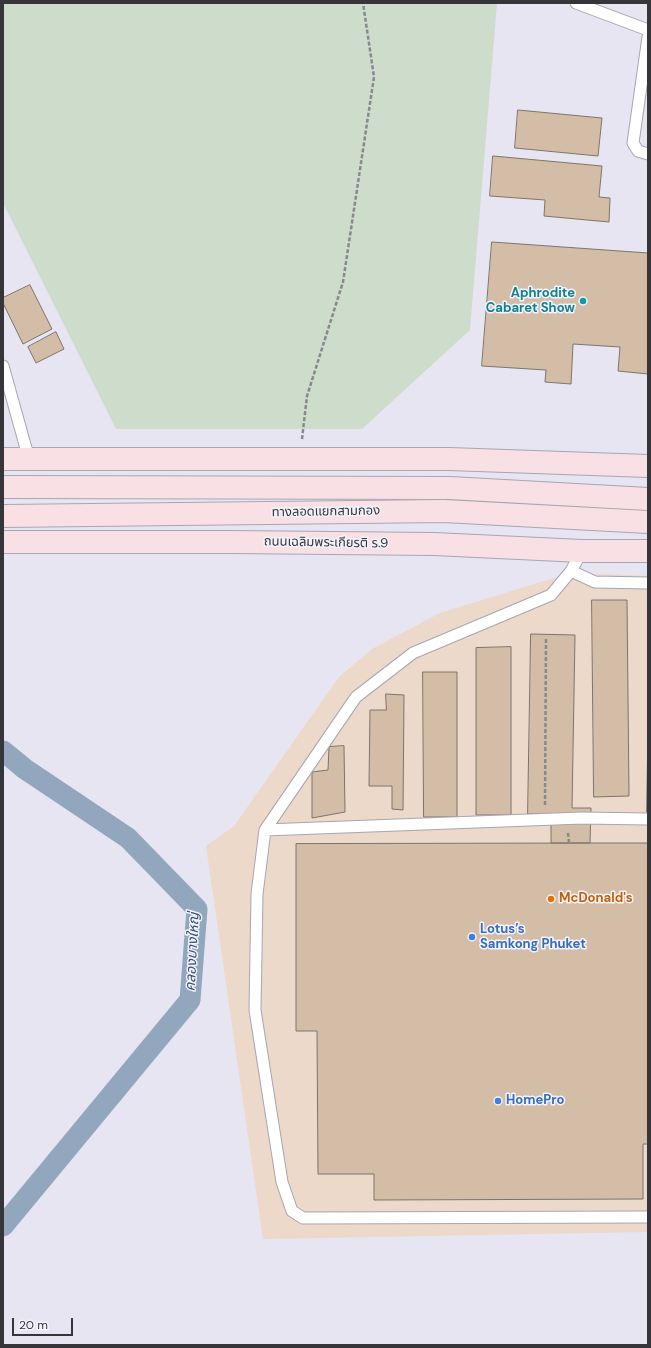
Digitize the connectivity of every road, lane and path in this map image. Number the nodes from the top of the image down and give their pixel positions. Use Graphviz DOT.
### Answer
graph roads {
  1 [pos="363,3"];
  2 [pos="576,3"];
  3 [pos="648,30"];
  4 [pos="648,37"];
  5 [pos="648,154"];
  6 [pos="3,366"];
  7 [pos="3,459"];
  8 [pos="29,459"];
  9 [pos="300,459"];
  10 [pos="648,466"];
  11 [pos="3,487"];
  12 [pos="648,499"];
  13 [pos="3,516"];
  14 [pos="648,522"];
  15 [pos="3,542"];
  16 [pos="582,551"];
  17 [pos="648,551"];
  18 [pos="571,571"];
  19 [pos="648,583"];
  20 [pos="546,638"];
  21 [pos="566,819"];
  22 [pos="648,819"];
  23 [pos="265,830"];
  24 [pos="569,842"];
  25 [pos="648,1216"];
  1 -- 9 [label="path"];
  2 -- 3 [label="lane"];
  4 -- 5 [label="lane"];
  6 -- 8 [label="lane"];
  7 -- 8 [label="main road"];
  8 -- 9 [label="main road"];
  9 -- 10 [label="main road"];
  11 -- 12 [label="main road, ทางลอดแยกสามกอง"];
  13 -- 14 [label="main road, ทางลอดแยกสามกอง"];
  15 -- 16 [label="main road, ถนนเฉลิมพระเกียรติ ร.9"];
  16 -- 17 [label="main road, ถนนเฉลิมพระเกียรติ ร.9"];
  16 -- 18 [label="lane"];
  18 -- 19 [label="lane"];
  18 -- 23 [label="lane"];
  20 -- 21 [label="path"];
  21 -- 22 [label="lane"];
  21 -- 23 [label="lane"];
  21 -- 24 [label="path"];
  23 -- 25 [label="lane"];
}
